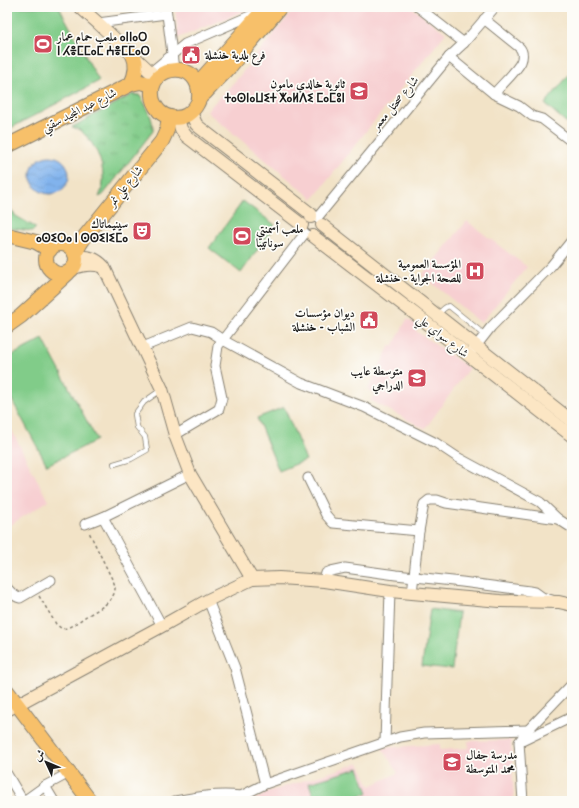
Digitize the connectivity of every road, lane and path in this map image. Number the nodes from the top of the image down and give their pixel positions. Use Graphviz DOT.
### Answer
graph roads {
  1 [pos="80,7"];
  2 [pos="280,7"];
  3 [pos="418,7"];
  4 [pos="495,7"];
  5 [pos="265,8"];
  6 [pos="166,11"];
  7 [pos="484,19"];
  8 [pos="98,22"];
  9 [pos="464,43"];
  10 [pos="173,53"];
  11 [pos="132,55"];
  12 [pos="449,57"];
  13 [pos="174,69"];
  14 [pos="154,78"];
  15 [pos="198,83"];
  16 [pos="131,84"];
  17 [pos="494,94"];
  18 [pos="199,98"];
  19 [pos="191,112"];
  20 [pos="173,117"];
  21 [pos="572,142"];
  22 [pos="7,146"];
  23 [pos="312,225"];
  24 [pos="7,235"];
  25 [pos="572,240"];
  26 [pos="50,250"];
  27 [pos="73,263"];
  28 [pos="51,270"];
  29 [pos="437,316"];
  30 [pos="7,317"];
  31 [pos="7,326"];
  32 [pos="485,335"];
  33 [pos="223,340"];
  34 [pos="143,347"];
  35 [pos="472,352"];
  36 [pos="162,389"];
  37 [pos="572,422"];
  38 [pos="175,434"];
  39 [pos="572,436"];
  40 [pos="114,464"];
  41 [pos="190,474"];
  42 [pos="308,478"];
  43 [pos="103,517"];
  44 [pos="558,519"];
  45 [pos="85,524"];
  46 [pos="572,528"];
  47 [pos="419,531"];
  48 [pos="414,577"];
  49 [pos="252,579"];
  50 [pos="51,580"];
  51 [pos="324,582"];
  52 [pos="7,588"];
  53 [pos="35,589"];
  54 [pos="390,591"];
  55 [pos="412,593"];
  56 [pos="208,600"];
  57 [pos="559,602"];
  58 [pos="572,605"];
  59 [pos="162,626"];
  60 [pos="572,684"];
  61 [pos="7,691"];
  62 [pos="12,708"];
  63 [pos="572,717"];
  64 [pos="528,730"];
  65 [pos="385,742"];
  66 [pos="519,742"];
  67 [pos="69,772"];
  68 [pos="7,774"];
  69 [pos="265,784"];
  70 [pos="46,786"];
  71 [pos="241,796"];
  72 [pos="23,801"];
  73 [pos="54,801"];
  74 [pos="90,801"];
  75 [pos="175,801"];
  76 [pos="231,801"];
  77 [pos="523,801"];
  1 -- 8 [label="main road"];
  2 -- 18 [label="main road"];
  3 -- 9 [label="street"];
  4 -- 7 [label="street, شارع صحتل معمر"];
  5 -- 10 [label="street"];
  5 -- 15 [label="main road"];
  6 -- 8 [label="street"];
  6 -- 10 [label="street"];
  7 -- 9 [label="street, شارع صحتل معمر"];
  7 -- 17 [label="street"];
  8 -- 11 [label="main road"];
  9 -- 12 [label="street, شارع صحتل معمر"];
  10 -- 13 [label="street"];
  10 -- 14 [label="street"];
  11 -- 14 [label="main road"];
  11 -- 16 [label="main road"];
  12 -- 17 [label="street"];
  12 -- 23 [label="street, شارع صحتل معمر"];
  13 -- 14 [label="main road"];
  13 -- 15 [label="main road"];
  14 -- 16 [label="main road, شارع عبد المجيد سقني"];
  14 -- 20 [label="main road"];
  15 -- 18 [label="main road"];
  16 -- 22 [label="main road, شارع عبد المجيد سقني"];
  17 -- 21 [label="street"];
  18 -- 19 [label="main road"];
  19 -- 20 [label="main road"];
  19 -- 23 [label="main road, شارع سواي علي"];
  20 -- 23 [label="main road, شارع سواي علي"];
  20 -- 27 [label="main road, شارع علي نمر"];
  23 -- 29 [label="main road, شارع سواي علي"];
  23 -- 33 [label="street, شارع صحتل معمر"];
  23 -- 35 [label="main road, شارع سواي علي"];
  24 -- 26 [label="main road"];
  25 -- 32 [label="street"];
  26 -- 27 [label="main road"];
  26 -- 28 [label="main road"];
  27 -- 28 [label="main road"];
  27 -- 31 [label="main road, شارع علي نمر"];
  27 -- 34 [label="main road"];
  28 -- 30 [label="main road"];
  29 -- 32 [label="lane"];
  29 -- 35 [label="main road, شارع سواي علي"];
  32 -- 35 [label="street"];
  33 -- 34 [label="street"];
  33 -- 38 [label="street, شارع صحتل معمر"];
  33 -- 44 [label="street"];
  34 -- 36 [label="main road"];
  35 -- 37 [label="main road, شارع سواي علي"];
  35 -- 39 [label="main road, شارع سواي علي"];
  36 -- 38 [label="main road"];
  36 -- 40 [label="lane"];
  38 -- 41 [label="main road"];
  41 -- 43 [label="street"];
  41 -- 49 [label="main road"];
  42 -- 47 [label="street"];
  43 -- 45 [label="street"];
  43 -- 59 [label="street"];
  44 -- 46 [label="street"];
  44 -- 47 [label="street"];
  45 -- 53 [label="path"];
  47 -- 48 [label="street"];
  48 -- 51 [label="street"];
  48 -- 55 [label="street"];
  48 -- 57 [label="street"];
  49 -- 51 [label="main road"];
  49 -- 56 [label="main road"];
  50 -- 53 [label="street"];
  51 -- 54 [label="main road"];
  52 -- 53 [label="street"];
  54 -- 55 [label="main road"];
  54 -- 65 [label="street"];
  55 -- 57 [label="main road"];
  56 -- 59 [label="main road"];
  56 -- 69 [label="street"];
  57 -- 58 [label="main road"];
  59 -- 62 [label="main road"];
  60 -- 64 [label="street"];
  61 -- 62 [label="main road"];
  62 -- 67 [label="main road"];
  63 -- 66 [label="street"];
  64 -- 65 [label="street"];
  64 -- 66 [label="street"];
  65 -- 69 [label="street"];
  66 -- 77 [label="street"];
  67 -- 70 [label="street"];
  67 -- 74 [label="main road"];
  68 -- 72 [label="street"];
  69 -- 71 [label="street"];
  70 -- 72 [label="street"];
  70 -- 73 [label="street"];
  71 -- 75 [label="street"];
  71 -- 76 [label="street"];
}
